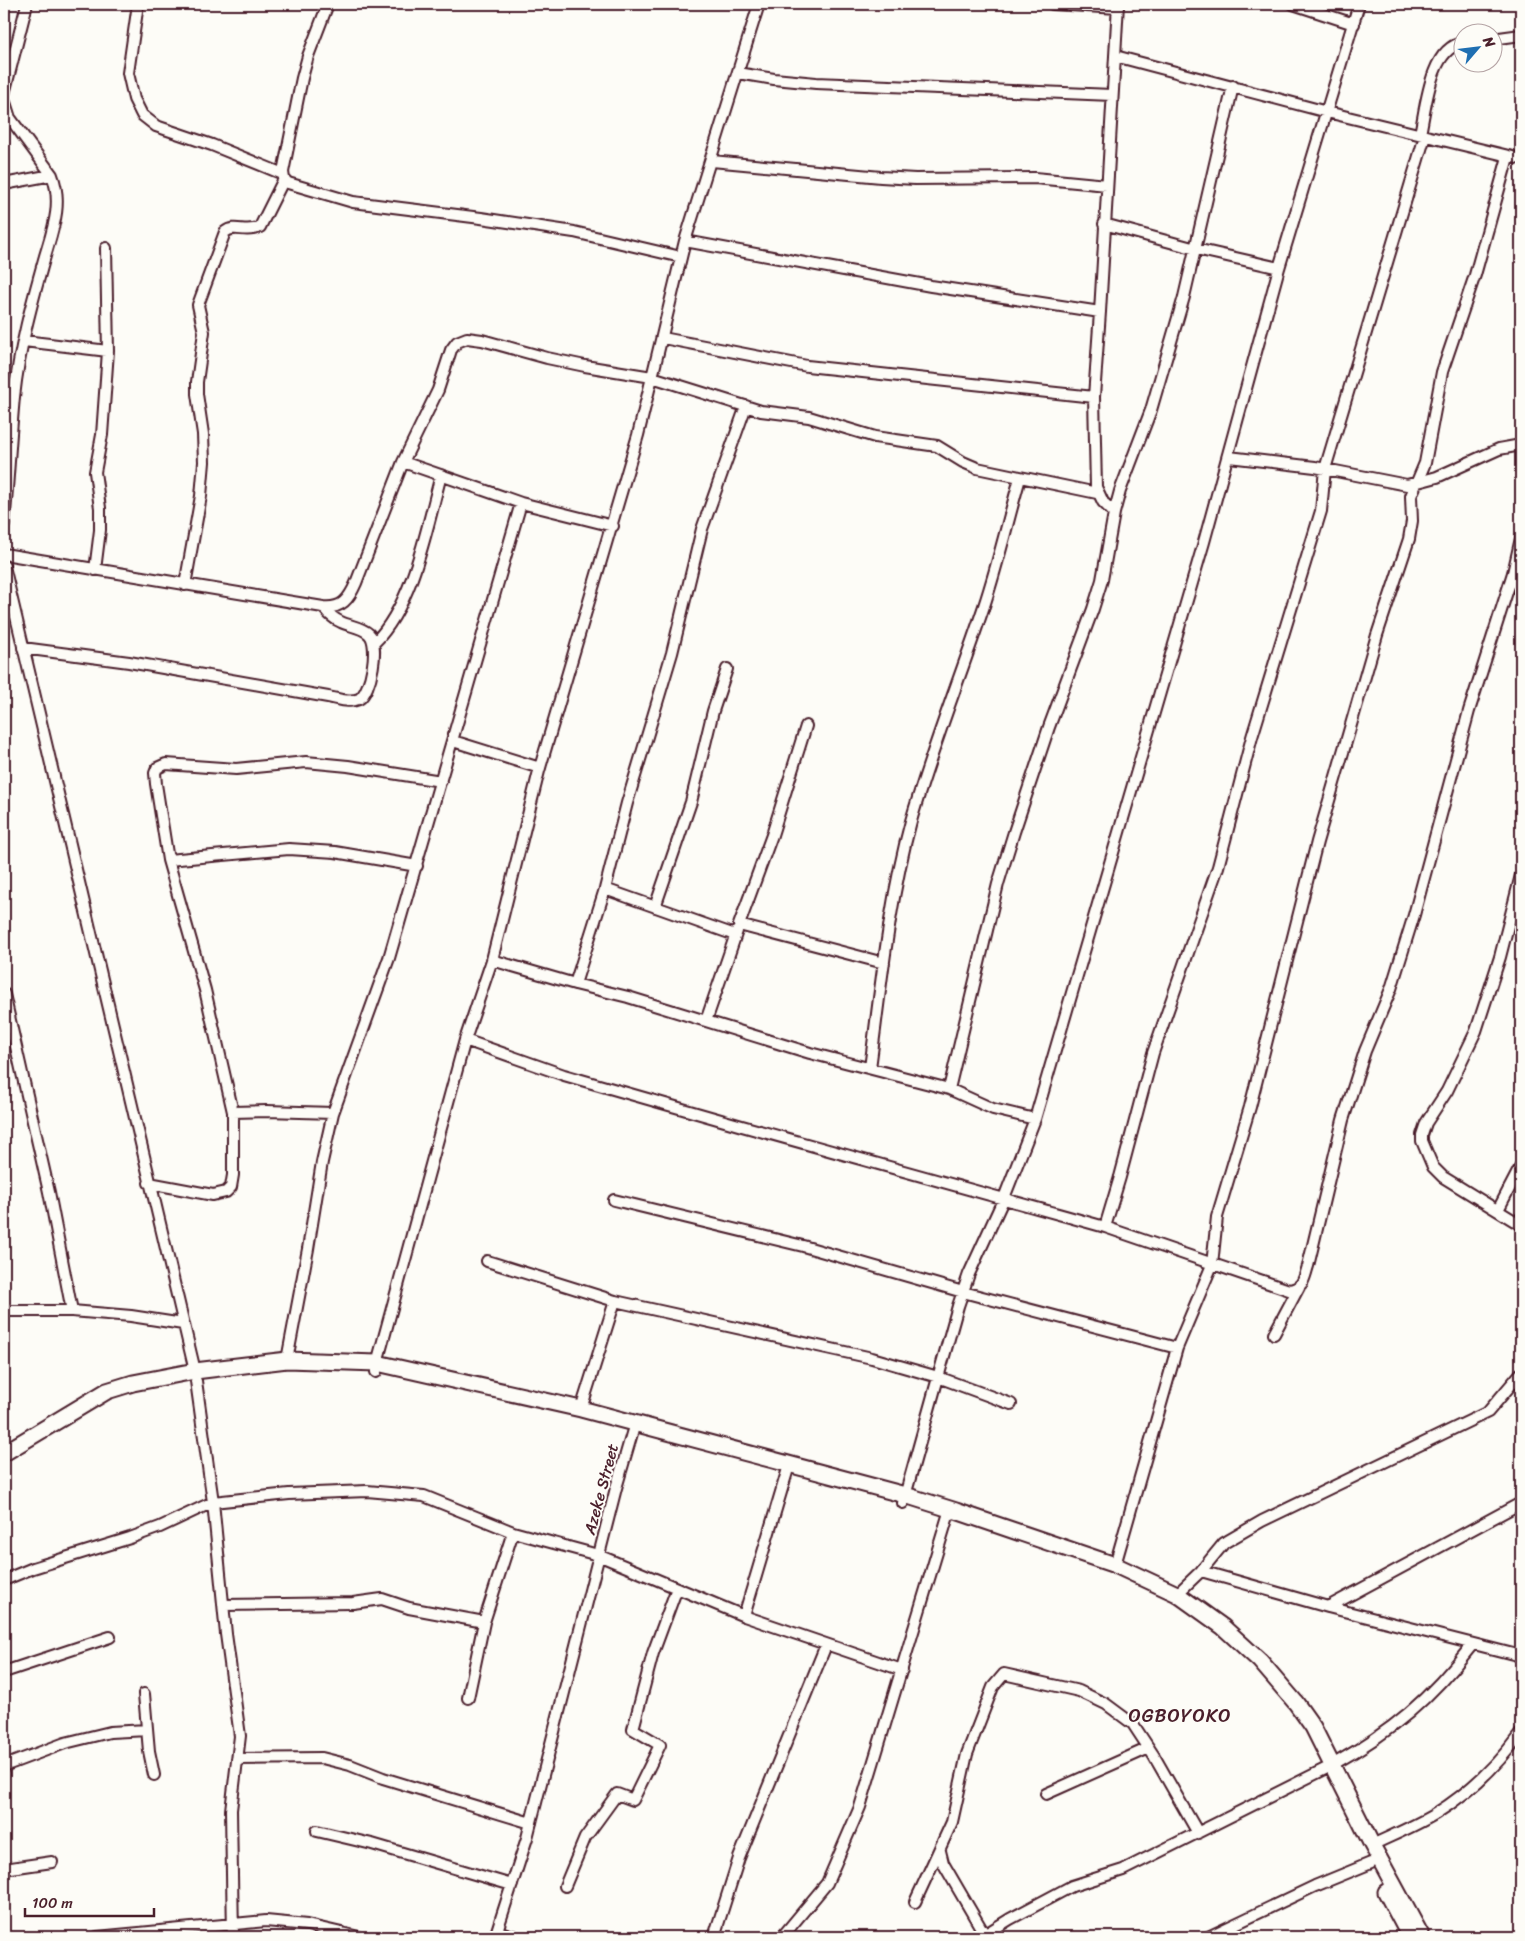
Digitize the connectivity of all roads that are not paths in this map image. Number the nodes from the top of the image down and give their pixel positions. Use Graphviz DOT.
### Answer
graph roads {
  1 [pos="28,4"];
  2 [pos="138,4"];
  3 [pos="328,4"];
  4 [pos="759,4"];
  5 [pos="1053,4"];
  6 [pos="1292,4"];
  7 [pos="1360,4"];
  8 [pos="1118,6"];
  9 [pos="1354,24"];
  10 [pos="1521,35"];
  11 [pos="1502,38"];
  12 [pos="1452,47"];
  13 [pos="1115,56"];
  14 [pos="738,73"];
  15 [pos="1232,86"];
  16 [pos="4,94"];
  17 [pos="1112,95"];
  18 [pos="4,99"];
  19 [pos="1327,112"];
  20 [pos="1423,135"];
  21 [pos="1508,157"];
  22 [pos="1521,159"];
  23 [pos="712,161"];
  24 [pos="52,175"];
  25 [pos="283,177"];
  26 [pos="4,184"];
  27 [pos="1107,185"];
  28 [pos="1104,224"];
  29 [pos="685,241"];
  30 [pos="106,248"];
  31 [pos="1196,249"];
  32 [pos="681,256"];
  33 [pos="1279,268"];
  34 [pos="1100,312"];
  35 [pos="663,338"];
  36 [pos="24,342"];
  37 [pos="108,350"];
  38 [pos="652,377"];
  39 [pos="1094,397"];
  40 [pos="746,406"];
  41 [pos="1521,445"];
  42 [pos="1228,457"];
  43 [pos="403,462"];
  44 [pos="1325,469"];
  45 [pos="441,475"];
  46 [pos="1020,478"];
  47 [pos="1416,483"];
  48 [pos="1097,493"];
  49 [pos="521,503"];
  50 [pos="1114,513"];
  51 [pos="4,526"];
  52 [pos="612,526"];
  53 [pos="1521,538"];
  54 [pos="4,554"];
  55 [pos="4,566"];
  56 [pos="95,570"];
  57 [pos="185,585"];
  58 [pos="323,607"];
  59 [pos="374,644"];
  60 [pos="23,648"];
  61 [pos="727,669"];
  62 [pos="806,726"];
  63 [pos="453,741"];
  64 [pos="540,768"];
  65 [pos="441,781"];
  66 [pos="168,860"];
  67 [pos="416,866"];
  68 [pos="1521,875"];
  69 [pos="605,889"];
  70 [pos="655,907"];
  71 [pos="738,925"];
  72 [pos="735,935"];
  73 [pos="492,960"];
  74 [pos="884,963"];
  75 [pos="575,984"];
  76 [pos="4,994"];
  77 [pos="706,1021"];
  78 [pos="465,1040"];
  79 [pos="870,1068"];
  80 [pos="949,1089"];
  81 [pos="233,1112"];
  82 [pos="333,1113"];
  83 [pos="1035,1119"];
  84 [pos="1521,1166"];
  85 [pos="149,1184"];
  86 [pos="1004,1198"];
  87 [pos="614,1200"];
  88 [pos="1498,1210"];
  89 [pos="1521,1225"];
  90 [pos="1105,1227"];
  91 [pos="488,1260"];
  92 [pos="1212,1264"];
  93 [pos="1299,1287"];
  94 [pos="963,1292"];
  95 [pos="615,1301"];
  96 [pos="4,1311"];
  97 [pos="72,1311"];
  98 [pos="183,1324"];
  99 [pos="1274,1334"];
  100 [pos="1177,1348"];
  101 [pos="287,1360"];
  102 [pos="377,1367"];
  103 [pos="1521,1373"];
  104 [pos="196,1376"];
  105 [pos="938,1377"];
  106 [pos="1011,1404"];
  107 [pos="581,1409"];
  108 [pos="633,1430"];
  109 [pos="4,1453"];
  110 [pos="4,1462"];
  111 [pos="787,1472"];
  112 [pos="904,1499"];
  113 [pos="213,1502"];
  114 [pos="1521,1503"];
  115 [pos="952,1513"];
  116 [pos="514,1532"];
  117 [pos="598,1555"];
  118 [pos="1114,1565"];
  119 [pos="1201,1571"];
  120 [pos="4,1580"];
  121 [pos="677,1588"];
  122 [pos="1177,1594"];
  123 [pos="223,1605"];
  124 [pos="1328,1607"];
  125 [pos="744,1616"];
  126 [pos="484,1622"];
  127 [pos="1220,1631"];
  128 [pos="110,1637"];
  129 [pos="826,1645"];
  130 [pos="1472,1645"];
  131 [pos="1521,1656"];
  132 [pos="902,1670"];
  133 [pos="4,1672"];
  134 [pos="144,1694"];
  135 [pos="468,1698"];
  136 [pos="147,1730"];
  137 [pos="1521,1733"];
  138 [pos="1149,1748"];
  139 [pos="237,1758"];
  140 [pos="4,1766"];
  141 [pos="1329,1767"];
  142 [pos="154,1776"];
  143 [pos="1046,1794"];
  144 [pos="531,1824"];
  145 [pos="1358,1827"];
  146 [pos="317,1830"];
  147 [pos="1198,1834"];
  148 [pos="1372,1845"];
  149 [pos="940,1851"];
  150 [pos="52,1862"];
  151 [pos="1371,1863"];
  152 [pos="4,1869"];
  153 [pos="512,1885"];
  154 [pos="565,1886"];
  155 [pos="915,1902"];
  156 [pos="232,1924"];
  157 [pos="496,1934"];
  158 [pos="1227,1934"];
  159 [pos="983,1936"];
  160 [pos="97,1937"];
  161 [pos="233,1937"];
  162 [pos="359,1937"];
  163 [pos="516,1937"];
  164 [pos="714,1937"];
  165 [pos="782,1937"];
  166 [pos="1208,1937"];
  167 [pos="1410,1937"];
  168 [pos="1422,1937"];
  1 -- 16 [label="street"];
  2 -- 25 [label="street"];
  3 -- 25 [label="street"];
  4 -- 14 [label="street"];
  5 -- 8 [label="street"];
  6 -- 9 [label="street"];
  7 -- 9 [label="street"];
  8 -- 13 [label="street"];
  9 -- 19 [label="street"];
  10 -- 11 [label="street"];
  12 -- 20 [label="street"];
  13 -- 15 [label="street"];
  13 -- 17 [label="street"];
  14 -- 17 [label="street"];
  14 -- 23 [label="street"];
  15 -- 19 [label="street"];
  15 -- 31 [label="street"];
  17 -- 27 [label="street"];
  18 -- 24 [label="street"];
  19 -- 20 [label="street"];
  19 -- 33 [label="street"];
  20 -- 21 [label="street"];
  20 -- 44 [label="street"];
  21 -- 22 [label="street"];
  21 -- 47 [label="street"];
  23 -- 27 [label="street"];
  23 -- 29 [label="street"];
  24 -- 26 [label="street"];
  24 -- 36 [label="street"];
  25 -- 32 [label="street"];
  25 -- 57 [label="street"];
  27 -- 28 [label="street"];
  28 -- 31 [label="street"];
  28 -- 34 [label="street"];
  29 -- 32 [label="street"];
  29 -- 34 [label="street"];
  30 -- 37 [label="street"];
  31 -- 33 [label="street"];
  31 -- 50 [label="street"];
  32 -- 35 [label="street"];
  33 -- 42 [label="street"];
  34 -- 39 [label="street"];
  35 -- 38 [label="street"];
  35 -- 39 [label="street"];
  36 -- 37 [label="street"];
  36 -- 51 [label="street"];
  37 -- 56 [label="street"];
  38 -- 40 [label="street"];
  38 -- 43 [label="street"];
  38 -- 52 [label="street"];
  39 -- 48 [label="street"];
  40 -- 46 [label="street"];
  40 -- 69 [label="street"];
  41 -- 47 [label="street"];
  42 -- 44 [label="street"];
  42 -- 83 [label="street"];
  43 -- 45 [label="street"];
  43 -- 58 [label="street"];
  44 -- 47 [label="street"];
  44 -- 90 [label="street"];
  45 -- 49 [label="street"];
  45 -- 59 [label="street"];
  46 -- 48 [label="street"];
  46 -- 74 [label="street"];
  47 -- 92 [label="street"];
  48 -- 50 [label="street"];
  49 -- 52 [label="street"];
  49 -- 63 [label="street"];
  50 -- 80 [label="street"];
  52 -- 64 [label="street"];
  53 -- 93 [label="street"];
  54 -- 56 [label="street"];
  55 -- 60 [label="street"];
  56 -- 57 [label="street"];
  57 -- 58 [label="street"];
  58 -- 59 [label="street"];
  59 -- 60 [label="street"];
  60 -- 85 [label="street"];
  61 -- 70 [label="street"];
  62 -- 71 [label="street"];
  63 -- 64 [label="street"];
  63 -- 65 [label="street"];
  64 -- 73 [label="street"];
  65 -- 66 [label="street"];
  65 -- 67 [label="street"];
  66 -- 67 [label="street"];
  66 -- 81 [label="street"];
  67 -- 82 [label="street"];
  68 -- 88 [label="street"];
  69 -- 70 [label="street"];
  69 -- 75 [label="street"];
  70 -- 72 [label="street"];
  71 -- 72 [label="street"];
  71 -- 74 [label="street"];
  72 -- 77 [label="street"];
  73 -- 75 [label="street"];
  73 -- 78 [label="street"];
  74 -- 79 [label="street"];
  75 -- 77 [label="street"];
  76 -- 97 [label="street"];
  77 -- 79 [label="street"];
  78 -- 86 [label="street"];
  78 -- 102 [label="street"];
  79 -- 80 [label="street"];
  80 -- 83 [label="street"];
  81 -- 82 [label="street"];
  81 -- 85 [label="street"];
  82 -- 101 [label="street"];
  83 -- 86 [label="street"];
  84 -- 88 [label="street"];
  85 -- 98 [label="street"];
  86 -- 90 [label="street"];
  86 -- 94 [label="street"];
  87 -- 94 [label="street"];
  88 -- 89 [label="street"];
  90 -- 92 [label="street"];
  91 -- 95 [label="street"];
  92 -- 93 [label="street"];
  92 -- 100 [label="street"];
  93 -- 99 [label="street"];
  94 -- 100 [label="street"];
  94 -- 105 [label="street"];
  95 -- 105 [label="street"];
  95 -- 107 [label="street"];
  96 -- 97 [label="street"];
  97 -- 98 [label="street"];
  98 -- 104 [label="street"];
  100 -- 118 [label="street"];
  101 -- 102 [label="main road"];
  101 -- 104 [label="main road"];
  102 -- 104 [label="main road"];
  102 -- 107 [label="main road"];
  102 -- 108 [label="main road"];
  103 -- 119 [label="street"];
  104 -- 109 [label="main road"];
  104 -- 110 [label="main road"];
  104 -- 113 [label="street"];
  105 -- 106 [label="street"];
  105 -- 112 [label="street"];
  107 -- 112 [label="main road"];
  108 -- 111 [label="main road"];
  108 -- 117 [label="street, Azeke Street"];
  111 -- 112 [label="main road"];
  111 -- 125 [label="street"];
  112 -- 115 [label="main road"];
  113 -- 116 [label="street"];
  113 -- 120 [label="street"];
  113 -- 123 [label="street"];
  114 -- 124 [label="street"];
  115 -- 118 [label="main road"];
  115 -- 127 [label="main road"];
  115 -- 132 [label="street"];
  116 -- 117 [label="street"];
  116 -- 126 [label="street"];
  117 -- 121 [label="street"];
  117 -- 144 [label="street, Azeke Street"];
  118 -- 122 [label="main road"];
  119 -- 122 [label="street"];
  119 -- 124 [label="street"];
  121 -- 125 [label="street"];
  121 -- 154 [label="street"];
  122 -- 127 [label="main road"];
  123 -- 126 [label="street"];
  123 -- 139 [label="street"];
  124 -- 130 [label="street"];
  125 -- 129 [label="street"];
  126 -- 135 [label="street"];
  127 -- 141 [label="main road"];
  128 -- 133 [label="street"];
  129 -- 132 [label="street"];
  129 -- 164 [label="street"];
  130 -- 131 [label="street"];
  130 -- 141 [label="street"];
  132 -- 165 [label="street"];
  134 -- 136 [label="street"];
  136 -- 140 [label="street"];
  136 -- 142 [label="street"];
  137 -- 148 [label="street"];
  138 -- 143 [label="street"];
  138 -- 147 [label="street"];
  138 -- 149 [label="street"];
  139 -- 144 [label="street"];
  139 -- 156 [label="street"];
  141 -- 145 [label="main road"];
  141 -- 147 [label="street"];
  144 -- 153 [label="street, Azeke Street"];
  145 -- 148 [label="main road"];
  145 -- 151 [label="main road"];
  146 -- 153 [label="street"];
  147 -- 159 [label="street"];
  148 -- 168 [label="main road"];
  149 -- 155 [label="street"];
  149 -- 159 [label="street"];
  150 -- 152 [label="street"];
  151 -- 158 [label="street"];
  151 -- 167 [label="main road"];
  153 -- 157 [label="street, Azeke Street"];
  156 -- 160 [label="street"];
  156 -- 161 [label="street"];
  156 -- 162 [label="street"];
  157 -- 163 [label="street"];
  158 -- 166 [label="street"];
}
